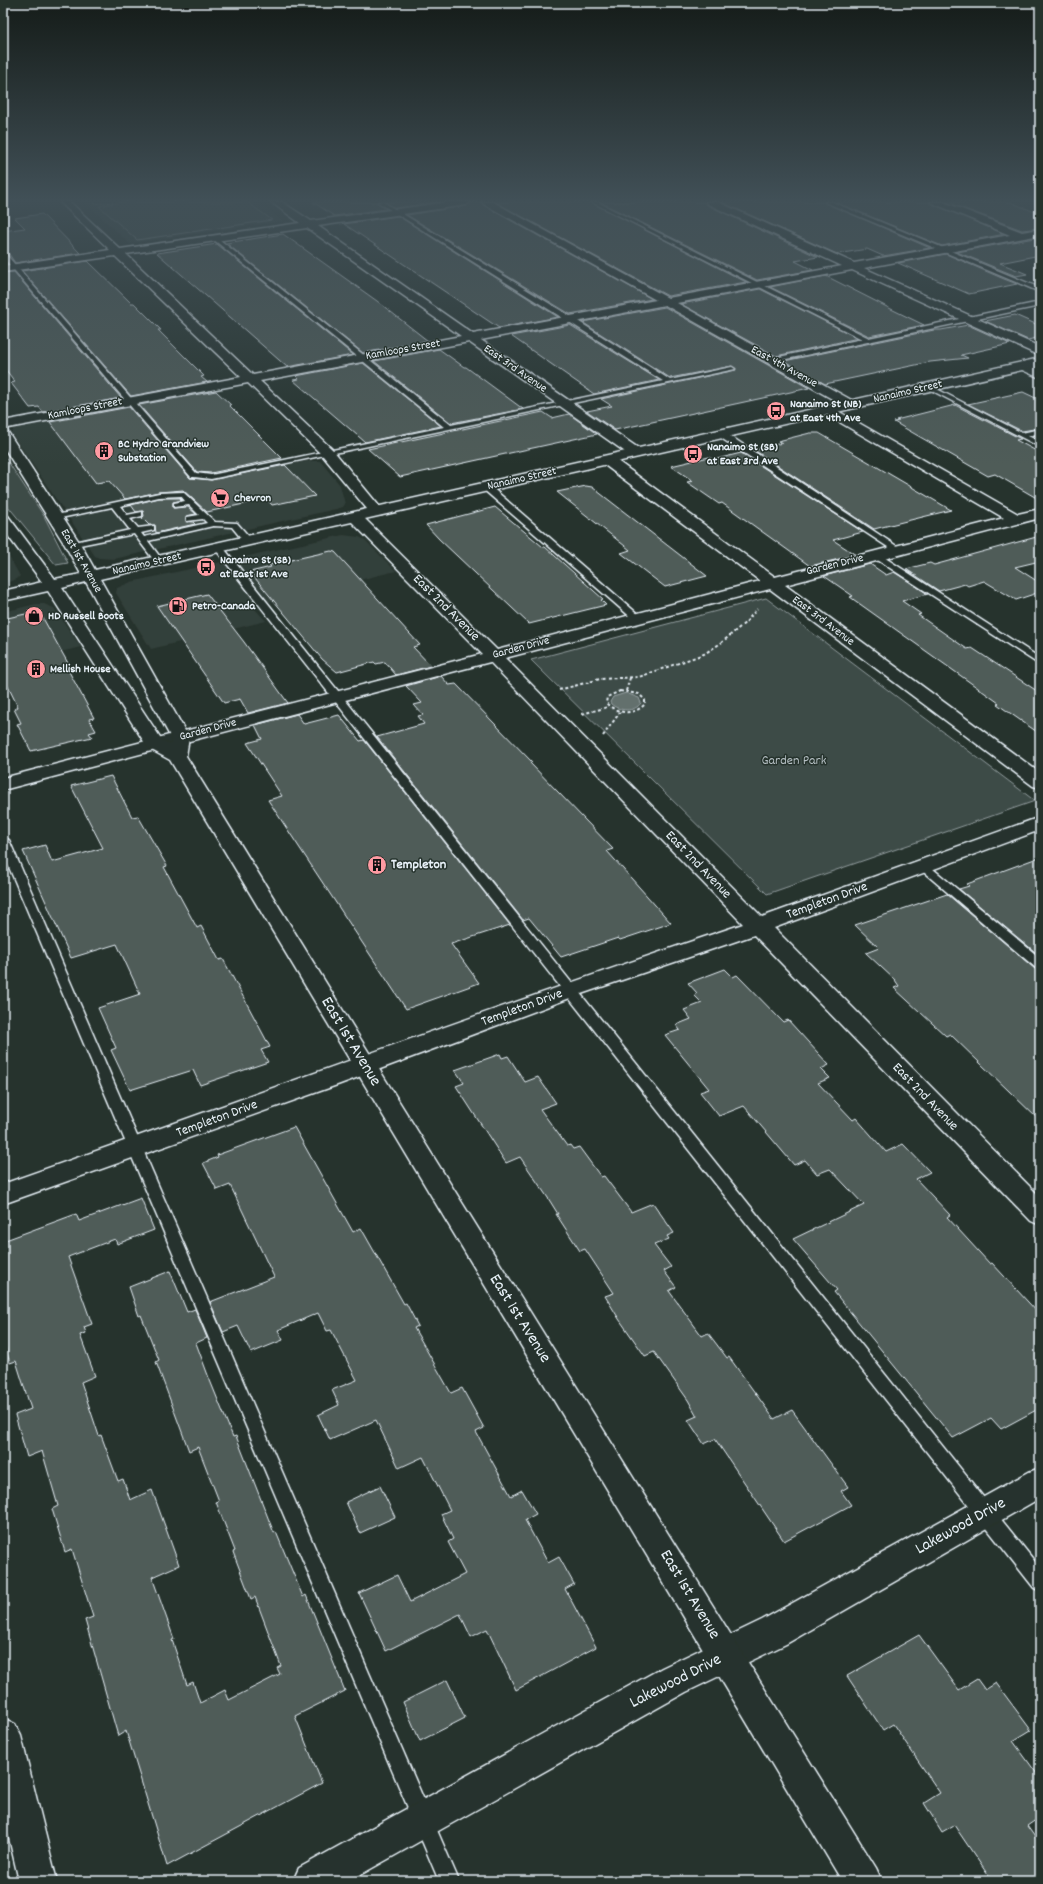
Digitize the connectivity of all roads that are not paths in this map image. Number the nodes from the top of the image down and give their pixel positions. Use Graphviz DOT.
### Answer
graph roads {
  1 [pos="36,290"];
  2 [pos="158,290"];
  3 [pos="280,290"];
  4 [pos="403,290"];
  5 [pos="523,290"];
  6 [pos="647,290"];
  7 [pos="729,290"];
  8 [pos="767,290"];
  9 [pos="904,290"];
  10 [pos="667,301"];
  11 [pos="1040,304"];
  12 [pos="571,319"];
  13 [pos="968,319"];
  14 [pos="470,337"];
  15 [pos="868,340"];
  16 [pos="1040,352"];
  17 [pos="364,357"];
  18 [pos="772,360"];
  19 [pos="1040,362"];
  20 [pos="1024,366"];
  21 [pos="732,369"];
  22 [pos="1040,374"];
  23 [pos="251,378"];
  24 [pos="668,382"];
  25 [pos="929,387"];
  26 [pos="130,400"];
  27 [pos="565,404"];
  28 [pos="850,405"];
  29 [pos="829,410"];
  30 [pos="3,425"];
  31 [pos="449,427"];
  32 [pos="1040,431"];
  33 [pos="721,434"];
  34 [pos="3,435"];
  35 [pos="1022,435"];
  36 [pos="1040,445"];
  37 [pos="328,453"];
  38 [pos="636,453"];
  39 [pos="607,460"];
  40 [pos="486,487"];
  41 [pos="191,502"];
  42 [pos="114,504"];
  43 [pos="177,505"];
  44 [pos="377,512"];
  45 [pos="139,514"];
  46 [pos="1038,515"];
  47 [pos="205,516"];
  48 [pos="56,517"];
  49 [pos="355,517"];
  50 [pos="125,518"];
  51 [pos="190,519"];
  52 [pos="1016,519"];
  53 [pos="4,522"];
  54 [pos="213,524"];
  55 [pos="151,528"];
  56 [pos="136,532"];
  57 [pos="142,540"];
  58 [pos="248,541"];
  59 [pos="73,545"];
  60 [pos="219,548"];
  61 [pos="898,549"];
  62 [pos="876,555"];
  63 [pos="159,561"];
  64 [pos="90,577"];
  65 [pos="772,582"];
  66 [pos="51,585"];
  67 [pos="3,596"];
  68 [pos="637,618"];
  69 [pos="493,655"];
  70 [pos="1040,662"];
  71 [pos="336,697"];
  72 [pos="155,744"];
  73 [pos="178,747"];
  74 [pos="1040,782"];
  75 [pos="3,784"];
  76 [pos="1040,822"];
  77 [pos="3,840"];
  78 [pos="923,866"];
  79 [pos="758,926"];
  80 [pos="1040,965"];
  81 [pos="570,990"];
  82 [pos="364,1066"];
  83 [pos="135,1148"];
  84 [pos="3,1194"];
  85 [pos="1040,1214"];
  86 [pos="1040,1482"];
  87 [pos="985,1513"];
  88 [pos="1040,1582"];
  89 [pos="726,1656"];
  90 [pos="3,1736"];
  91 [pos="422,1819"];
  92 [pos="38,1881"];
  93 [pos="312,1881"];
  94 [pos="448,1881"];
  95 [pos="863,1881"];
  1 -- 26 [label="lane"];
  2 -- 23 [label="street"];
  3 -- 17 [label="lane"];
  4 -- 14 [label="street, East 3rd Avenue"];
  5 -- 12 [label="lane"];
  6 -- 10 [label="street, East 4th Avenue"];
  7 -- 10 [label="street, Kamloops Street"];
  8 -- 15 [label="lane"];
  9 -- 13 [label="street"];
  10 -- 12 [label="street, Kamloops Street"];
  10 -- 18 [label="street, East 4th Avenue"];
  11 -- 13 [label="lane"];
  12 -- 14 [label="street, Kamloops Street"];
  12 -- 24 [label="lane"];
  13 -- 15 [label="lane"];
  13 -- 16 [label="street"];
  14 -- 17 [label="street, Kamloops Street"];
  14 -- 27 [label="street, East 3rd Avenue"];
  15 -- 18 [label="lane"];
  17 -- 23 [label="street, Kamloops Street"];
  17 -- 31 [label="lane"];
  18 -- 28 [label="street, East 4th Avenue"];
  19 -- 20 [label="street, Nanaimo Street"];
  20 -- 22 [label="street"];
  20 -- 25 [label="street, Nanaimo Street"];
  21 -- 24 [label="lane"];
  23 -- 26 [label="street, Kamloops Street"];
  23 -- 37 [label="street"];
  24 -- 27 [label="lane"];
  25 -- 28 [label="street, Nanaimo Street"];
  25 -- 35 [label="lane"];
  26 -- 30 [label="street, Kamloops Street"];
  26 -- 37 [label="lane"];
  27 -- 31 [label="lane"];
  27 -- 38 [label="street, East 3rd Avenue"];
  28 -- 29 [label="street, Nanaimo Street"];
  29 -- 33 [label="street, Nanaimo Street"];
  29 -- 52 [label="street"];
  31 -- 37 [label="lane"];
  32 -- 35 [label="lane"];
  33 -- 38 [label="street, Nanaimo Street"];
  33 -- 61 [label="lane"];
  34 -- 48 [label="street, East 1st Avenue"];
  35 -- 36 [label="lane"];
  37 -- 44 [label="street"];
  38 -- 39 [label="street, Nanaimo Street"];
  39 -- 40 [label="street, Nanaimo Street"];
  39 -- 65 [label="street, East 3rd Avenue"];
  40 -- 44 [label="street, Nanaimo Street"];
  40 -- 68 [label="lane"];
  41 -- 42 [label="lane"];
  41 -- 43 [label="lane"];
  41 -- 47 [label="lane"];
  42 -- 48 [label="lane"];
  42 -- 50 [label="lane"];
  44 -- 49 [label="street, Nanaimo Street"];
  45 -- 50 [label="lane"];
  46 -- 52 [label="street, Garden Drive"];
  47 -- 51 [label="lane"];
  47 -- 54 [label="lane"];
  48 -- 59 [label="street, East 1st Avenue"];
  49 -- 58 [label="street, Nanaimo Street"];
  49 -- 69 [label="street, East 2nd Avenue"];
  50 -- 56 [label="lane"];
  52 -- 61 [label="street, Garden Drive"];
  53 -- 66 [label="street"];
  54 -- 57 [label="lane"];
  54 -- 58 [label="lane"];
  55 -- 56 [label="lane"];
  56 -- 57 [label="lane"];
  56 -- 59 [label="lane"];
  57 -- 63 [label="lane"];
  58 -- 60 [label="street, Nanaimo Street"];
  59 -- 64 [label="street, East 1st Avenue"];
  60 -- 63 [label="street, Nanaimo Street"];
  60 -- 71 [label="lane"];
  61 -- 62 [label="street, Garden Drive"];
  62 -- 65 [label="street, Garden Drive"];
  62 -- 70 [label="lane"];
  63 -- 64 [label="street, Nanaimo Street"];
  64 -- 66 [label="street, Nanaimo Street"];
  64 -- 73 [label="street, East 1st Avenue"];
  65 -- 68 [label="street, Garden Drive"];
  65 -- 74 [label="street, East 3rd Avenue"];
  66 -- 67 [label="street, Nanaimo Street"];
  66 -- 72 [label="street"];
  68 -- 69 [label="street, Garden Drive"];
  69 -- 71 [label="street, Garden Drive"];
  69 -- 79 [label="street, East 2nd Avenue"];
  71 -- 73 [label="street, Garden Drive"];
  71 -- 81 [label="lane"];
  72 -- 73 [label="street"];
  72 -- 75 [label="street"];
  73 -- 82 [label="street, East 1st Avenue"];
  76 -- 78 [label="street, Templeton Drive"];
  77 -- 83 [label="lane"];
  78 -- 79 [label="street, Templeton Drive"];
  78 -- 80 [label="lane"];
  79 -- 81 [label="street, Templeton Drive"];
  79 -- 85 [label="street, East 2nd Avenue"];
  81 -- 82 [label="street, Templeton Drive"];
  81 -- 87 [label="lane"];
  82 -- 83 [label="street, Templeton Drive"];
  82 -- 89 [label="street, East 1st Avenue"];
  83 -- 84 [label="street, Templeton Drive"];
  83 -- 91 [label="lane"];
  86 -- 87 [label="street, Lakewood Drive"];
  87 -- 88 [label="lane"];
  87 -- 89 [label="street, Lakewood Drive"];
  89 -- 91 [label="street, Lakewood Drive"];
  89 -- 95 [label="street, East 1st Avenue"];
  90 -- 92 [label="street"];
  91 -- 93 [label="street, Lakewood Drive"];
  91 -- 94 [label="lane"];
}
